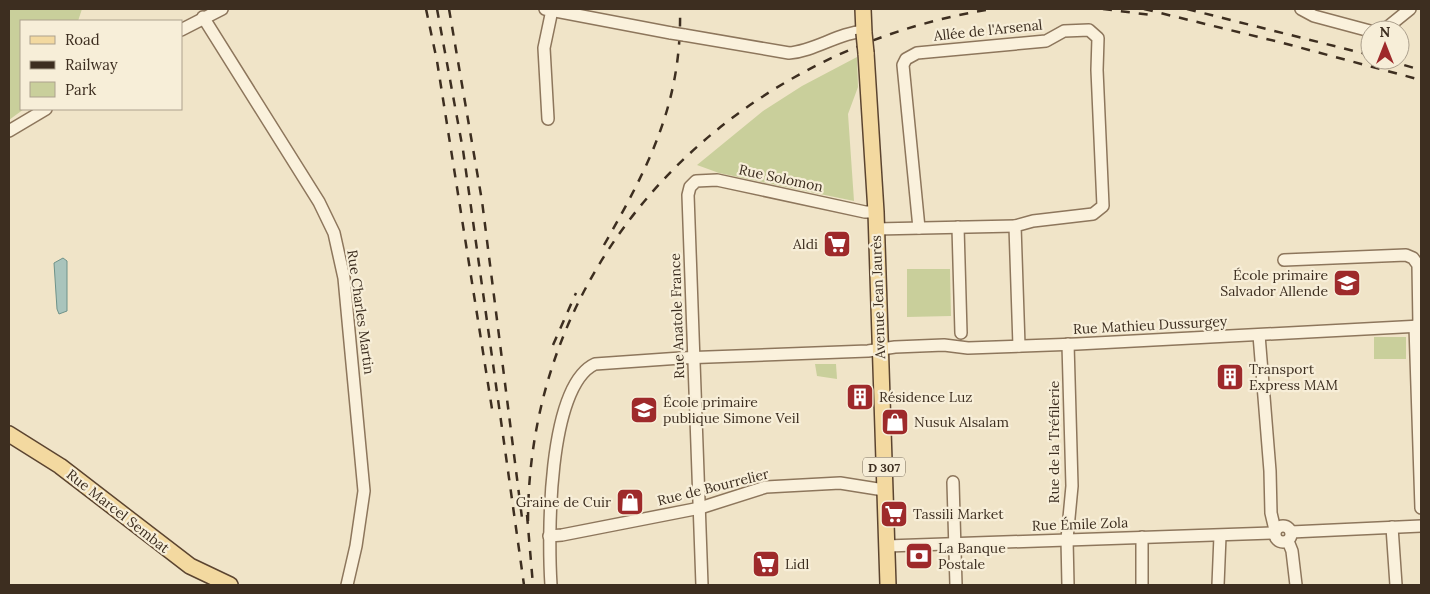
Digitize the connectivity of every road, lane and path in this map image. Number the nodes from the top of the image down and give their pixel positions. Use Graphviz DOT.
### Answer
graph roads {
  1 [pos="222,9"];
  2 [pos="548,9"];
  3 [pos="863,9"];
  4 [pos="1301,9"];
  5 [pos="1410,9"];
  6 [pos="203,17"];
  7 [pos="1396,20"];
  8 [pos="1360,28"];
  9 [pos="182,29"];
  10 [pos="864,32"];
  11 [pos="44,110"];
  12 [pos="548,119"];
  13 [pos="9,131"];
  14 [pos="688,195"];
  15 [pos="876,212"];
  16 [pos="1015,226"];
  17 [pos="958,227"];
  18 [pos="919,228"];
  19 [pos="876,229"];
  20 [pos="1284,260"];
  21 [pos="1418,326"];
  22 [pos="961,333"];
  23 [pos="1259,335"];
  24 [pos="1068,344"];
  25 [pos="1019,346"];
  26 [pos="880,349"];
  27 [pos="694,358"];
  28 [pos="9,434"];
  29 [pos="953,482"];
  30 [pos="884,490"];
  31 [pos="700,508"];
  32 [pos="1421,508"];
  33 [pos="1421,526"];
  34 [pos="1392,527"];
  35 [pos="1275,532"];
  36 [pos="550,536"];
  37 [pos="1220,536"];
  38 [pos="1142,537"];
  39 [pos="1290,537"];
  40 [pos="1067,539"];
  41 [pos="955,544"];
  42 [pos="887,546"];
  43 [pos="230,585"];
  44 [pos="347,585"];
  45 [pos="551,585"];
  46 [pos="702,585"];
  47 [pos="888,585"];
  48 [pos="956,585"];
  49 [pos="1068,585"];
  50 [pos="1142,585"];
  51 [pos="1218,585"];
  52 [pos="1296,585"];
  53 [pos="1396,585"];
  1 -- 6 [label="street"];
  2 -- 10 [label="street, bridge"];
  2 -- 12 [label="street"];
  3 -- 10 [label="main road, Avenue Jean Jaurès / D 307"];
  4 -- 8 [label="street"];
  5 -- 7 [label="street"];
  6 -- 9 [label="street"];
  6 -- 44 [label="street, Rue Charles Martin"];
  10 -- 15 [label="main road, Avenue Jean Jaurès / D 307, bridge"];
  11 -- 13 [label="street"];
  14 -- 15 [label="street, Rue Solomon"];
  14 -- 27 [label="street, Rue Anatole France"];
  15 -- 19 [label="main road, Avenue Jean Jaurès / D 307"];
  16 -- 17 [label="street, Allée de l'Arsenal"];
  16 -- 18 [label="street, Allée de l'Arsenal"];
  16 -- 25 [label="street"];
  17 -- 18 [label="street, Allée de l'Arsenal"];
  17 -- 22 [label="street"];
  18 -- 19 [label="street, Allée de l'Arsenal"];
  19 -- 26 [label="main road, Avenue Jean Jaurès / D 307"];
  20 -- 21 [label="street"];
  21 -- 23 [label="street, Rue Mathieu Dussurgey"];
  21 -- 32 [label="street"];
  23 -- 24 [label="street, Rue Mathieu Dussurgey"];
  23 -- 35 [label="street"];
  24 -- 25 [label="street, Rue Mathieu Dussurgey"];
  24 -- 40 [label="street, Rue de la Tréfilerie"];
  25 -- 26 [label="street, Rue Mathieu Dussurgey"];
  26 -- 27 [label="street, Rue Mathieu Dussurgey"];
  26 -- 30 [label="main road, Avenue Jean Jaurès / D 307"];
  27 -- 31 [label="street, Rue Anatole France"];
  27 -- 36 [label="street, Rue Mathieu Dussurgey"];
  28 -- 43 [label="main road, Rue Marcel Sembat"];
  29 -- 41 [label="street"];
  30 -- 31 [label="street, Rue de Bourrelier"];
  30 -- 42 [label="main road, Avenue Jean Jaurès / D 307"];
  31 -- 36 [label="street, Rue de Bourrelier"];
  31 -- 46 [label="street, Rue Anatole France"];
  33 -- 34 [label="street"];
  34 -- 39 [label="street"];
  34 -- 53 [label="street"];
  35 -- 37 [label="street, Rue Émile Zola"];
  35 -- 39 [label="street"];
  36 -- 45 [label="street, Rue Mathieu Dussurgey"];
  37 -- 38 [label="street, Rue Émile Zola"];
  37 -- 51 [label="street"];
  38 -- 40 [label="street, Rue Émile Zola"];
  38 -- 50 [label="street"];
  39 -- 52 [label="street"];
  40 -- 41 [label="street, Rue Émile Zola"];
  40 -- 49 [label="street, Rue de la Tréfilerie"];
  41 -- 42 [label="street, Rue Émile Zola"];
  41 -- 48 [label="street"];
  42 -- 47 [label="main road, Avenue Jean Jaurès / D 307"];
}
